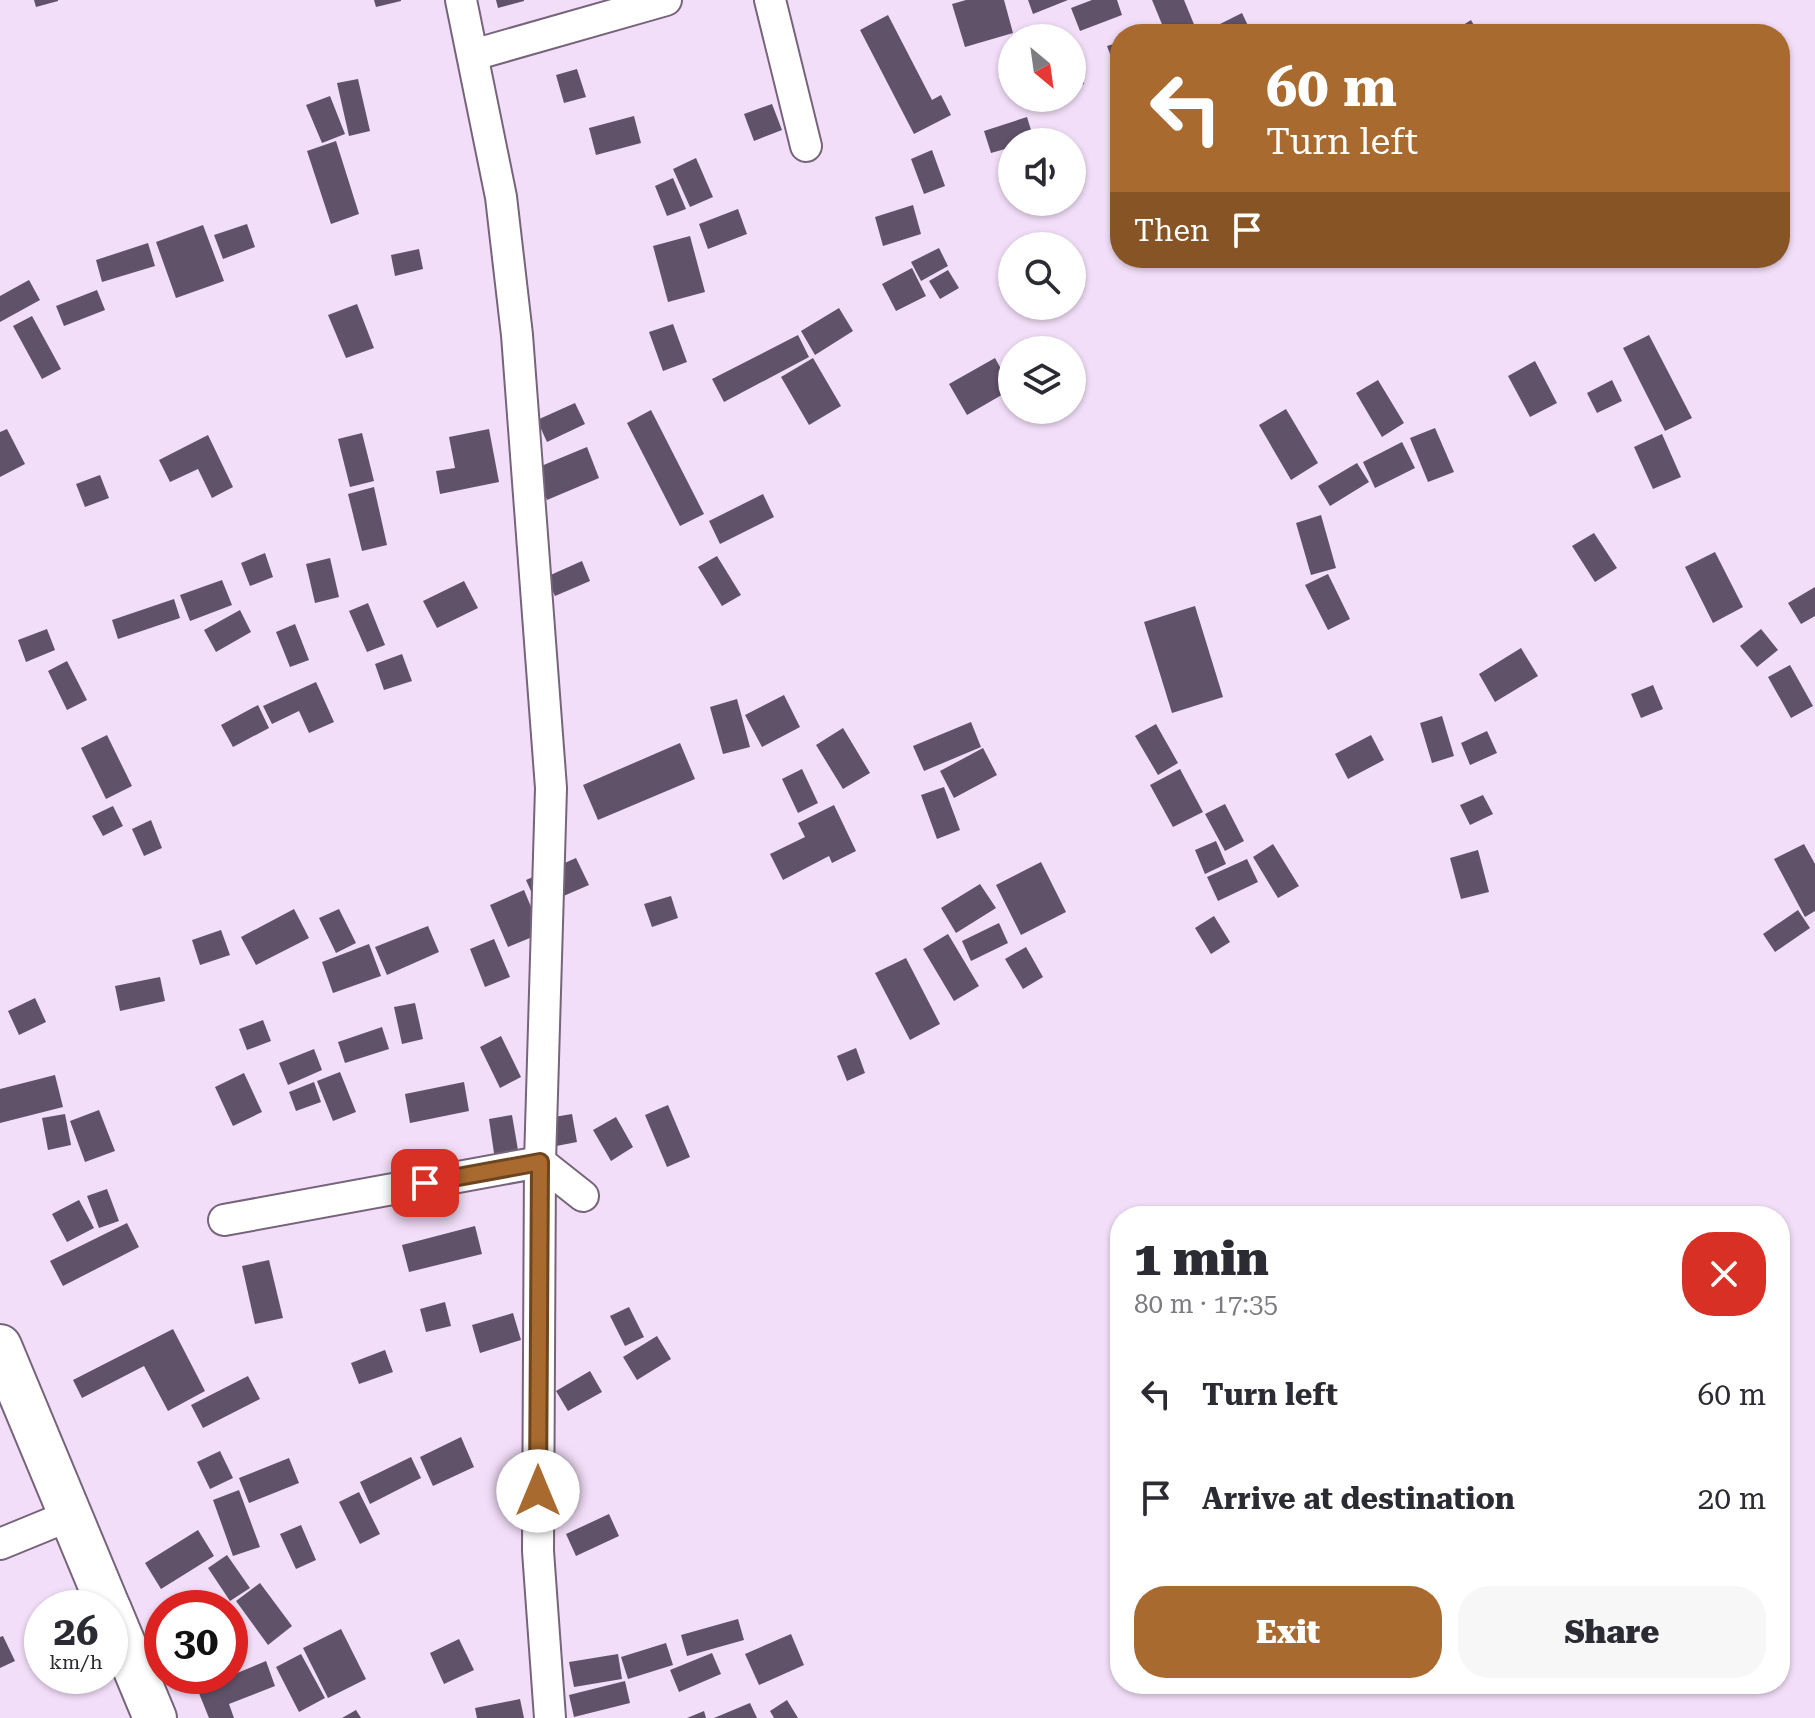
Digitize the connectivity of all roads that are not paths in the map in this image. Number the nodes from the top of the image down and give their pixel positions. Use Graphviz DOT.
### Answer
graph roads {
  1 [pos="461,0"];
  2 [pos="666,0"];
  3 [pos="770,0"];
  4 [pos="473,55"];
  5 [pos="806,146"];
  6 [pos="540,1162"];
  7 [pos="583,1196"];
  8 [pos="224,1220"];
  9 [pos="0,1346"];
  10 [pos="71,1515"];
  11 [pos="0,1544"];
  12 [pos="102,1590"];
  13 [pos="128,1653"];
  14 [pos="155,1718"];
  15 [pos="550,1718"];
  1 -- 4 [label="street"];
  2 -- 4 [label="street"];
  3 -- 5 [label="street"];
  4 -- 6 [label="street"];
  6 -- 7 [label="street"];
  6 -- 8 [label="street"];
  6 -- 15 [label="street"];
  9 -- 10 [label="street"];
  10 -- 11 [label="street"];
  10 -- 12 [label="street"];
  13 -- 14 [label="street"];
}
